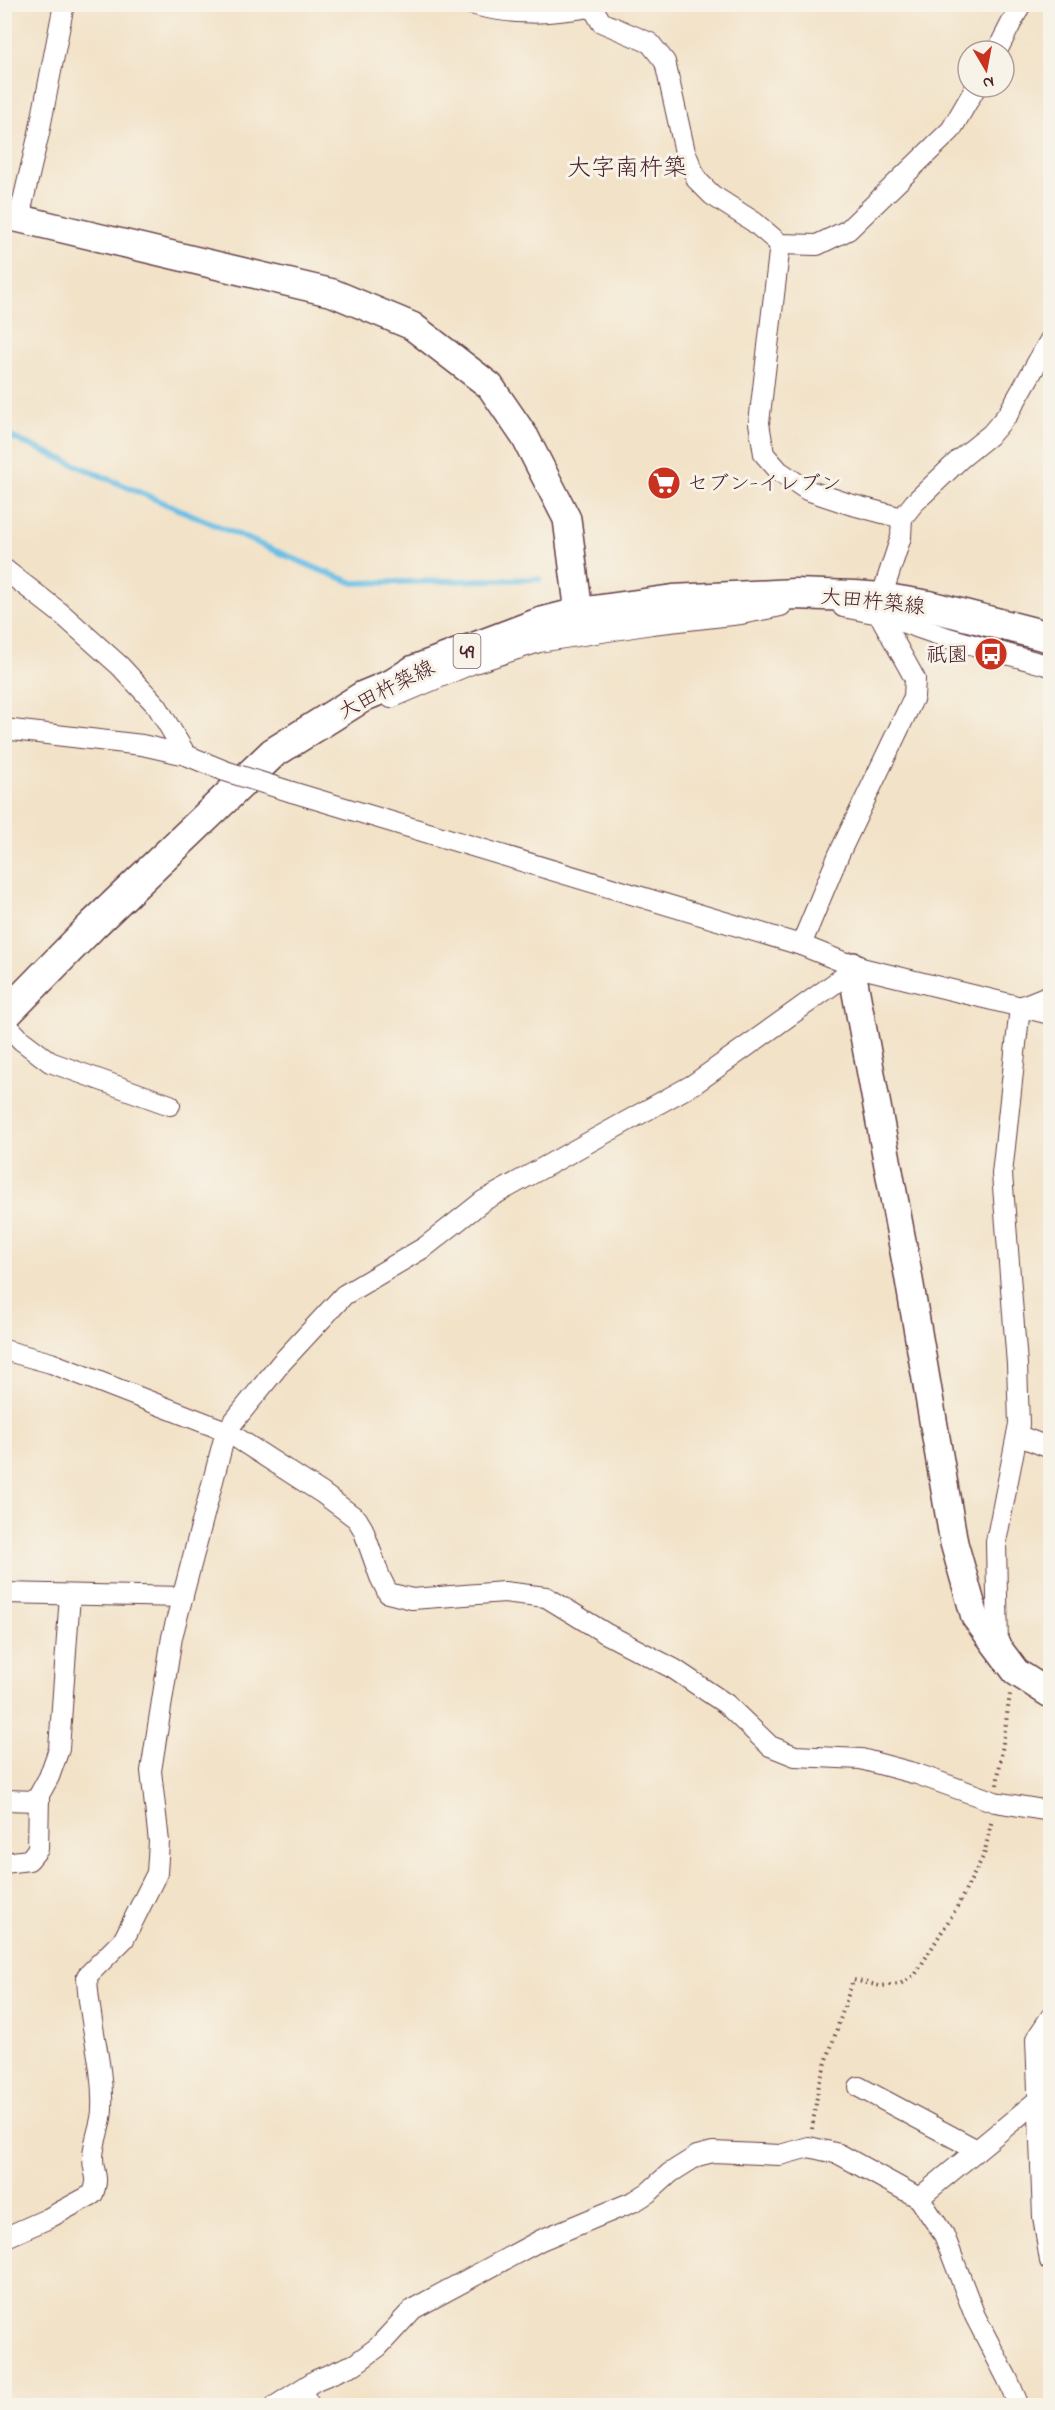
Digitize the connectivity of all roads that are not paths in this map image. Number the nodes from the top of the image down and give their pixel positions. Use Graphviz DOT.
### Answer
graph roads {
  1 [pos="64,4"];
  2 [pos="471,4"];
  3 [pos="1021,4"];
  4 [pos="591,6"];
  5 [pos="1003,39"];
  6 [pos="969,99"];
  7 [pos="12,216"];
  8 [pos="780,243"];
  9 [pos="1050,340"];
  10 [pos="903,518"];
  11 [pos="4,569"];
  12 [pos="880,606"];
  13 [pos="579,613"];
  14 [pos="1050,637"];
  15 [pos="1050,666"];
  16 [pos="4,729"];
  17 [pos="186,755"];
  18 [pos="801,945"];
  19 [pos="852,969"];
  20 [pos="1050,995"];
  21 [pos="1020,1007"];
  22 [pos="1050,1014"];
  23 [pos="5,1022"];
  24 [pos="170,1105"];
  25 [pos="4,1350"];
  26 [pos="226,1431"];
  27 [pos="1017,1435"];
  28 [pos="1050,1448"];
  29 [pos="4,1593"];
  30 [pos="70,1595"];
  31 [pos="183,1598"];
  32 [pos="998,1648"];
  33 [pos="1050,1694"];
  34 [pos="4,1800"];
  35 [pos="39,1801"];
  36 [pos="1050,1811"];
  37 [pos="4,1863"];
  38 [pos="1050,2018"];
  39 [pos="859,2087"];
  40 [pos="1038,2100"];
  41 [pos="977,2150"];
  42 [pos="919,2198"];
  43 [pos="4,2238"];
  44 [pos="1050,2261"];
  45 [pos="305,2398"];
  46 [pos="275,2406"];
  47 [pos="1019,2406"];
  1 -- 7 [label="street"];
  2 -- 4 [label="street"];
  3 -- 5 [label="street"];
  4 -- 8 [label="street"];
  6 -- 8 [label="street"];
  7 -- 13 [label="street"];
  8 -- 10 [label="street"];
  9 -- 10 [label="street"];
  10 -- 12 [label="street"];
  11 -- 17 [label="street"];
  12 -- 13 [label="main road, 大田杵築線 / 49"];
  12 -- 14 [label="main road, 大田杵築線 / 49"];
  12 -- 15 [label="street"];
  12 -- 18 [label="street"];
  12 -- 23 [label="street"];
  13 -- 23 [label="main road, 大田杵築線 / 49"];
  16 -- 17 [label="street"];
  17 -- 18 [label="street, bridge"];
  18 -- 19 [label="street"];
  19 -- 21 [label="street"];
  19 -- 26 [label="street"];
  19 -- 32 [label="street"];
  20 -- 21 [label="street"];
  21 -- 22 [label="street"];
  21 -- 27 [label="street"];
  23 -- 24 [label="street"];
  25 -- 26 [label="street"];
  26 -- 31 [label="street"];
  26 -- 36 [label="street"];
  27 -- 28 [label="street"];
  27 -- 32 [label="street"];
  29 -- 30 [label="street"];
  30 -- 31 [label="street"];
  30 -- 35 [label="street"];
  31 -- 43 [label="street"];
  32 -- 33 [label="street"];
  34 -- 35 [label="street"];
  35 -- 37 [label="street"];
  38 -- 40 [label="street"];
  39 -- 41 [label="street"];
  40 -- 41 [label="street"];
  40 -- 44 [label="street"];
  41 -- 42 [label="street"];
  42 -- 45 [label="street"];
  42 -- 47 [label="street"];
  45 -- 46 [label="street"];
}
